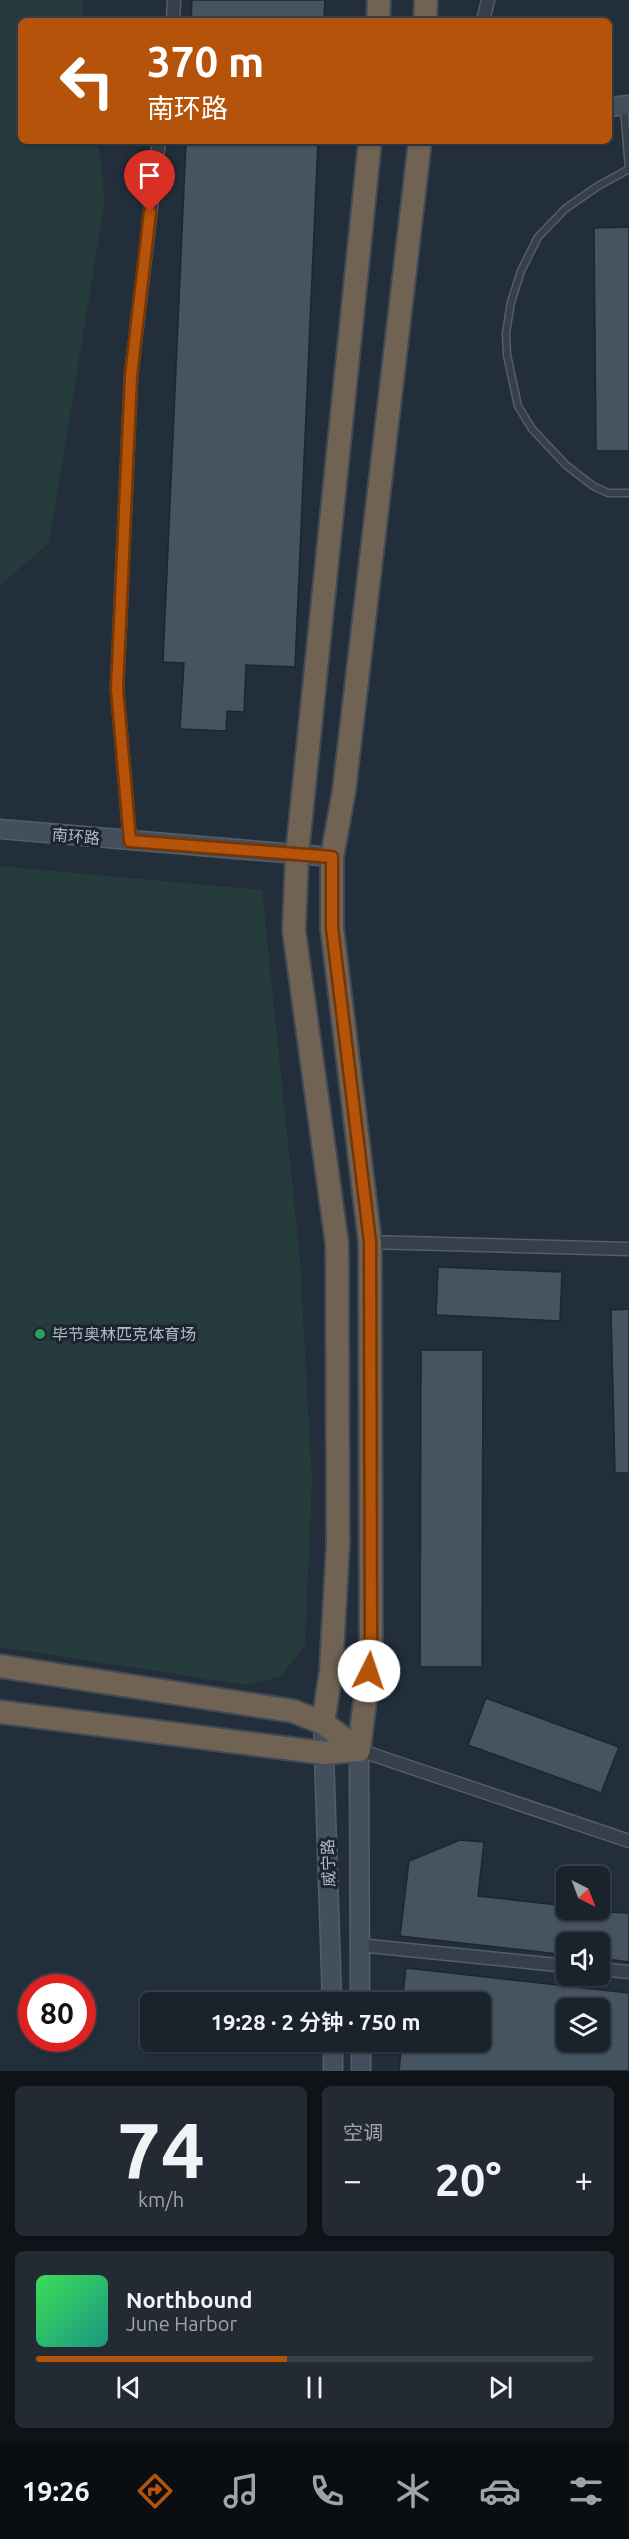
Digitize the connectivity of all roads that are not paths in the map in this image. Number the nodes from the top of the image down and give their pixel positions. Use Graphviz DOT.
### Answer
graph roads {
  1 [pos="174,0"];
  2 [pos="379,0"];
  3 [pos="426,0"];
  4 [pos="488,0"];
  5 [pos="173,18"];
  6 [pos="378,18"];
  7 [pos="425,18"];
  8 [pos="484,18"];
  9 [pos="620,106"];
  10 [pos="159,144"];
  11 [pos="370,144"];
  12 [pos="420,144"];
  13 [pos="629,169"];
  14 [pos="629,493"];
  15 [pos="0,829"];
  16 [pos="130,841"];
  17 [pos="297,855"];
  18 [pos="332,857"];
  19 [pos="370,1242"];
  20 [pos="629,1249"];
  21 [pos="0,1666"];
  22 [pos="0,1712"];
  23 [pos="323,1723"];
  24 [pos="359,1750"];
  25 [pos="325,1753"];
  26 [pos="629,1841"];
  27 [pos="359,1945"];
  28 [pos="556,1965"];
  29 [pos="610,1971"];
  30 [pos="629,1972"];
  31 [pos="332,1992"];
  32 [pos="360,1992"];
  33 [pos="333,2052"];
  34 [pos="361,2052"];
  35 [pos="333,2071"];
  36 [pos="361,2071"];
  1 -- 5 [label="street"];
  2 -- 6 [label="highway"];
  3 -- 7 [label="highway"];
  4 -- 8 [label="street"];
  9 -- 13 [label="lane"];
  10 -- 16 [label="street"];
  11 -- 17 [label="highway"];
  12 -- 18 [label="highway"];
  13 -- 14 [label="lane"];
  15 -- 16 [label="main road, 南环路"];
  16 -- 17 [label="main road, 南环路"];
  17 -- 18 [label="main road, 南环路"];
  17 -- 23 [label="highway"];
  18 -- 19 [label="highway"];
  19 -- 20 [label="street"];
  19 -- 24 [label="highway"];
  21 -- 23 [label="highway"];
  22 -- 25 [label="highway"];
  23 -- 24 [label="highway"];
  23 -- 25 [label="main road, 威宁路"];
  24 -- 25 [label="highway"];
  24 -- 26 [label="street"];
  24 -- 27 [label="main road, 威宁路"];
  25 -- 31 [label="main road, 威宁路"];
  27 -- 28 [label="street"];
  27 -- 32 [label="main road, 威宁路"];
  29 -- 30 [label="street"];
  33 -- 35 [label="main road"];
  34 -- 36 [label="main road"];
}
